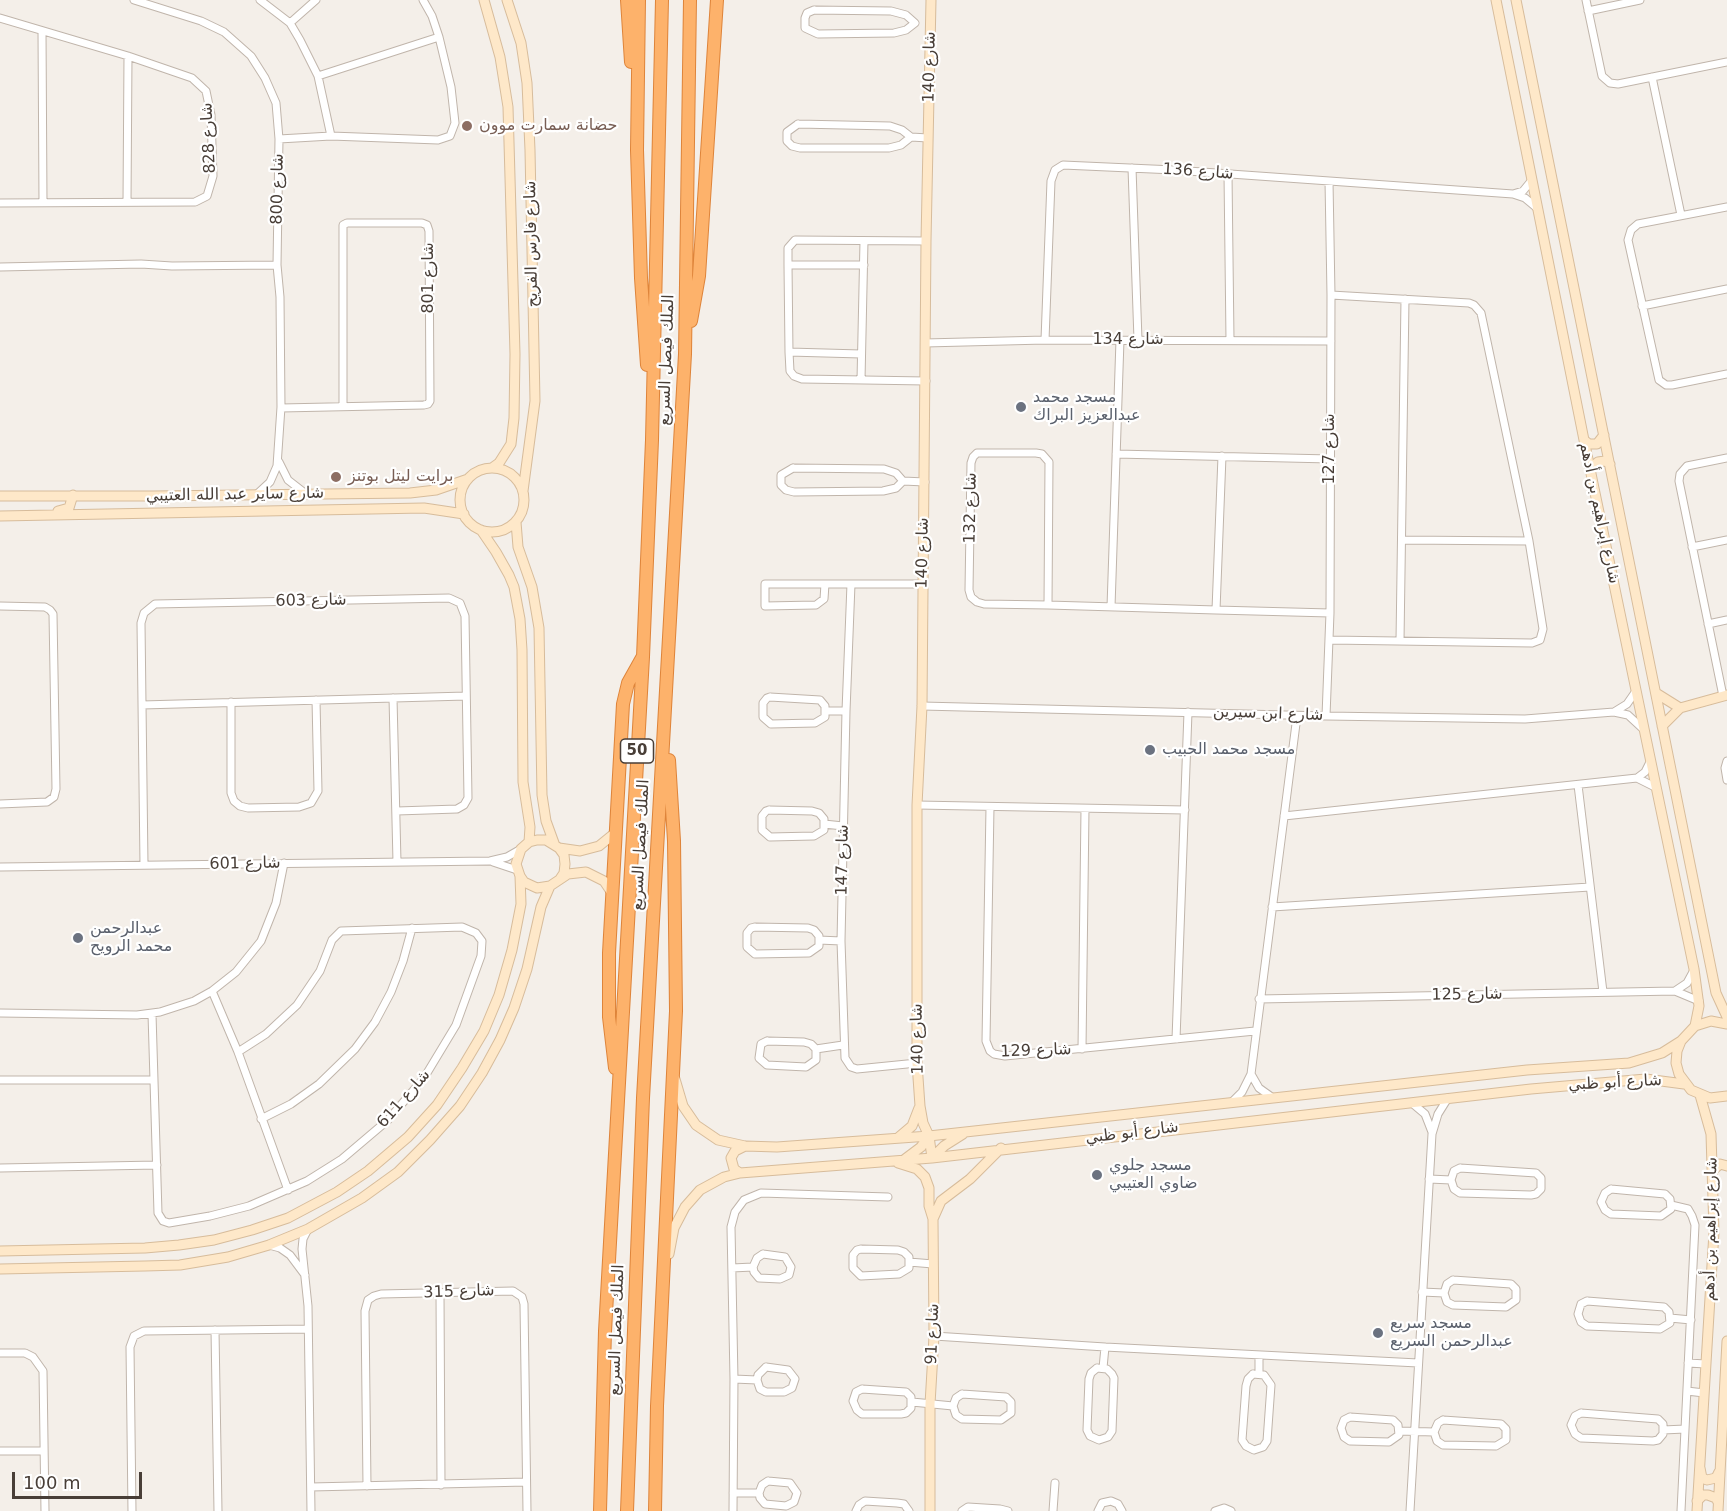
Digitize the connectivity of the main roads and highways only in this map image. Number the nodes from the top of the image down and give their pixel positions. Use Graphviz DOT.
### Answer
graph roads {
  1 [pos="627,0"];
  2 [pos="639,0"];
  3 [pos="662,0"];
  4 [pos="690,0"];
  5 [pos="716,4"];
  6 [pos="637,150"];
  7 [pos="685,354"];
  8 [pos="652,440"];
  9 [pos="642,657"];
  10 [pos="665,720"];
  11 [pos="619,1085"];
  12 [pos="599,1508"];
  13 [pos="627,1511"];
  14 [pos="655,1511"];
  1 -- 6 [label="highway"];
  2 -- 6 [label="highway"];
  3 -- 8 [label="highway, الملك فيصل السريع / 50"];
  4 -- 7 [label="highway, الملك فيصل السريع / 50"];
  5 -- 7 [label="highway"];
  6 -- 8 [label="highway"];
  7 -- 10 [label="highway, الملك فيصل السريع / 50"];
  8 -- 9 [label="highway, الملك فيصل السريع / 50"];
  9 -- 11 [label="highway, الملك فيصل السريع / 50"];
  9 -- 11 [label="highway"];
  10 -- 13 [label="highway, الملك فيصل السريع / 50"];
  10 -- 14 [label="highway"];
  11 -- 12 [label="highway, الملك فيصل السريع / 50"];
}
